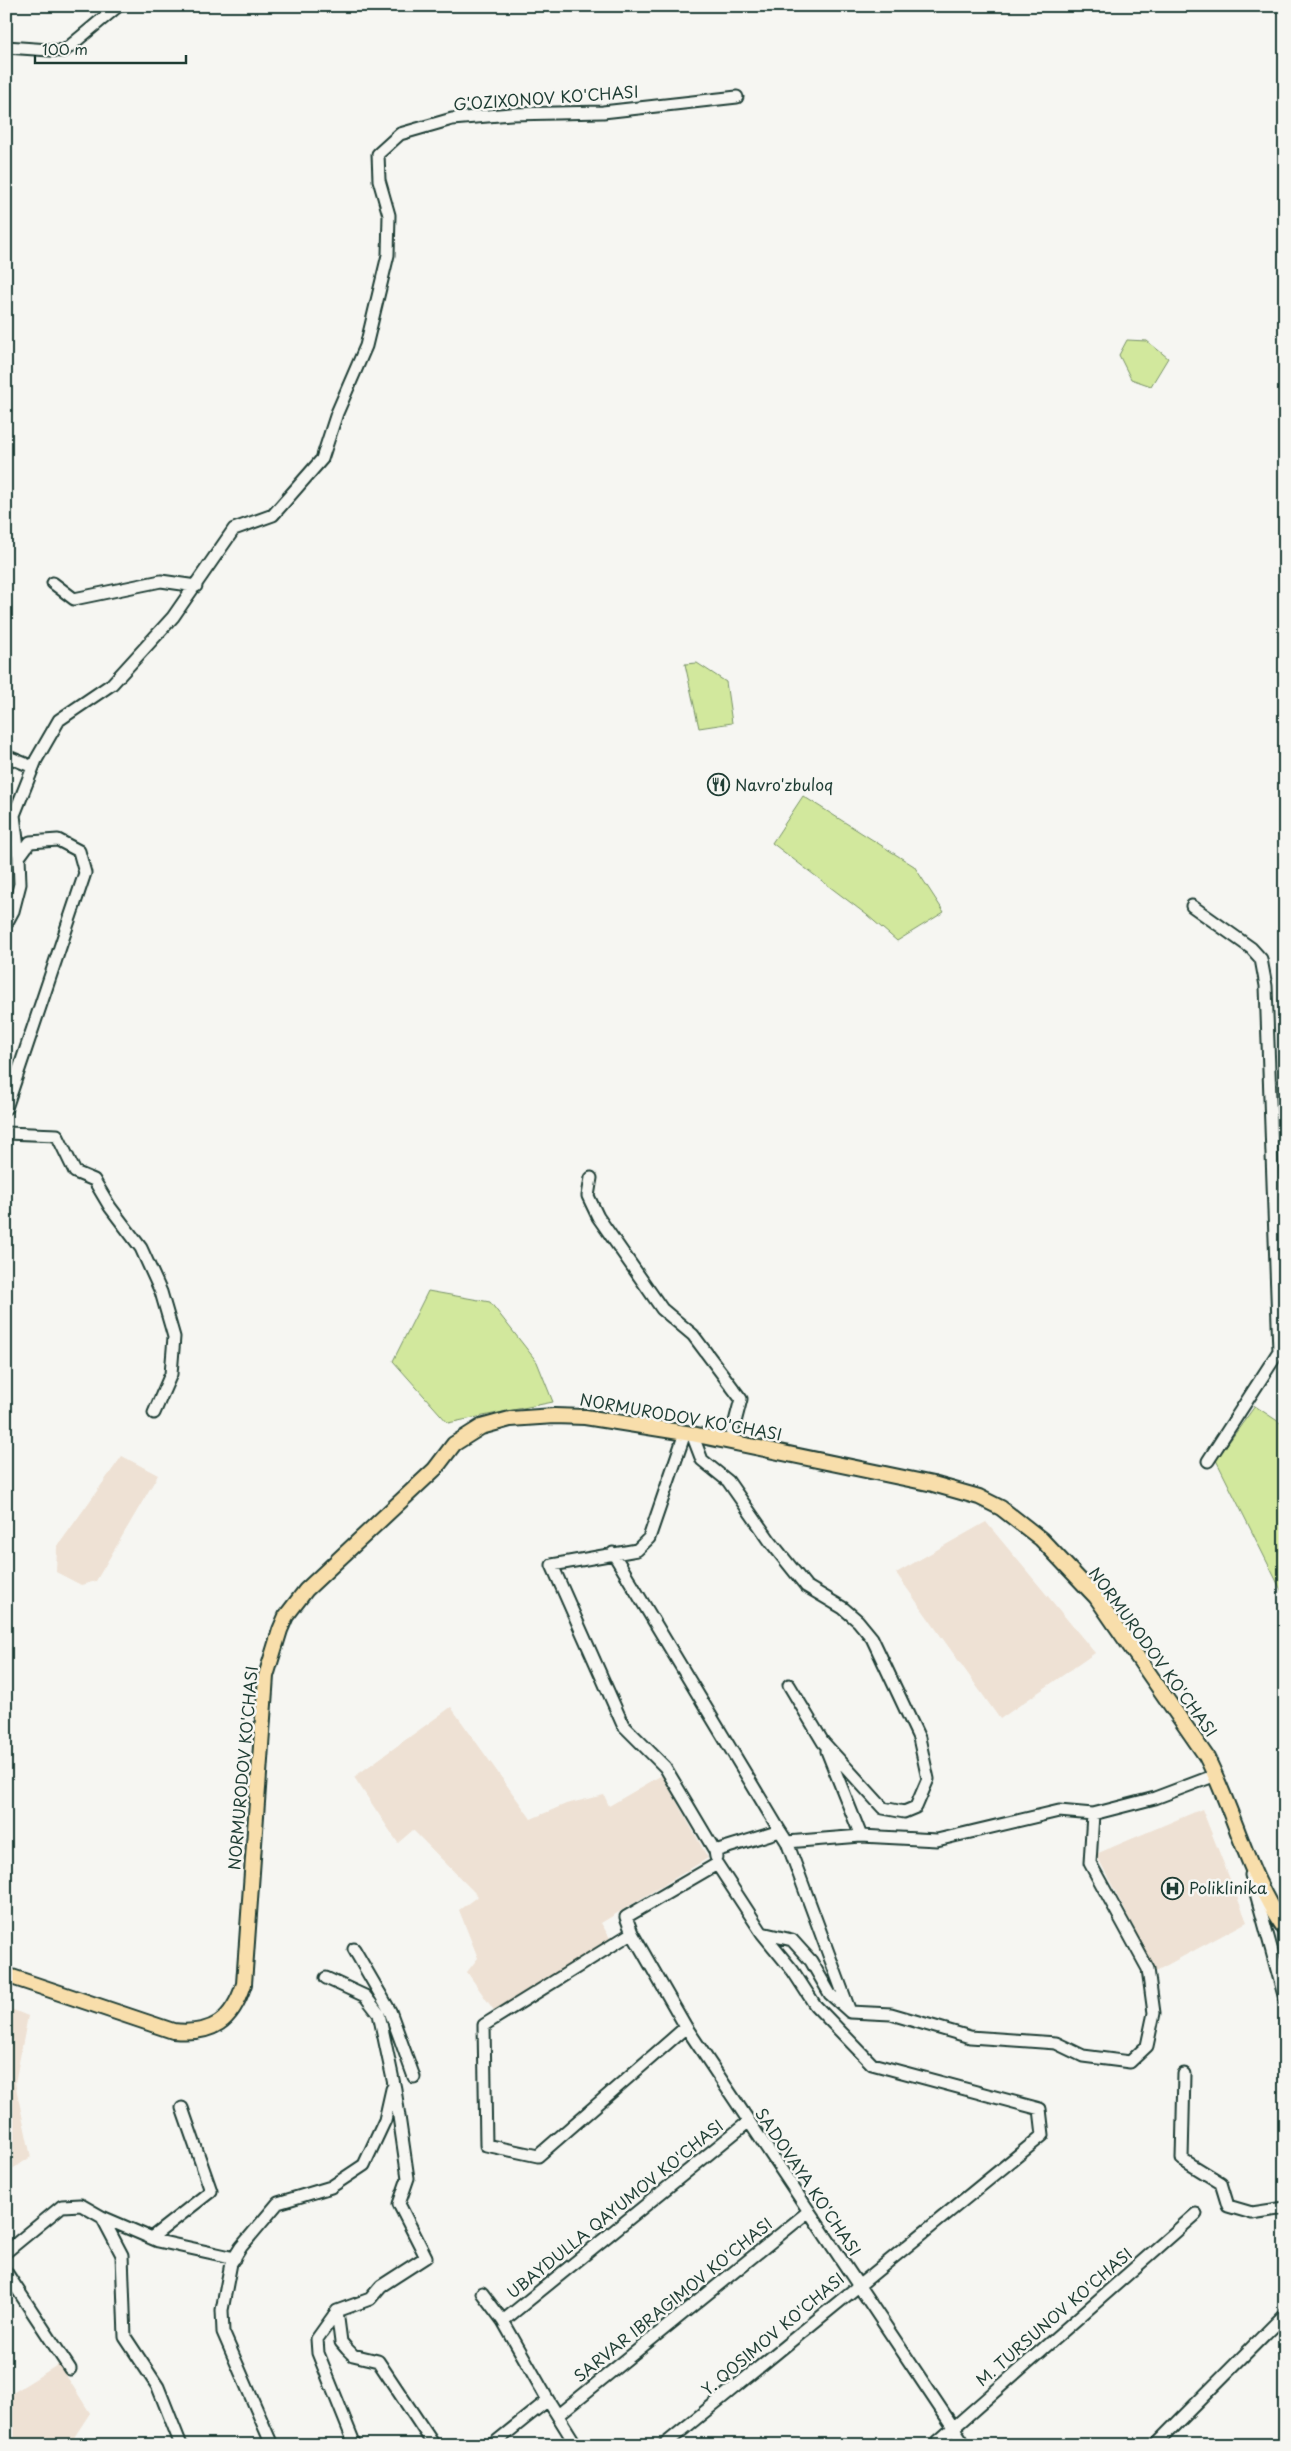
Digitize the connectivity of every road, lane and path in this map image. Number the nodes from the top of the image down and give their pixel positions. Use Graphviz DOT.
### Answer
graph roads {
  1 [pos="118,6"];
  2 [pos="6,47"];
  3 [pos="737,97"];
  4 [pos="53,583"];
  5 [pos="196,586"];
  6 [pos="6,756"];
  7 [pos="33,767"];
  8 [pos="19,857"];
  9 [pos="1192,906"];
  10 [pos="6,924"];
  11 [pos="6,1108"];
  12 [pos="6,1133"];
  13 [pos="591,1178"];
  14 [pos="1283,1351"];
  15 [pos="154,1412"];
  16 [pos="689,1433"];
  17 [pos="730,1441"];
  18 [pos="1208,1461"];
  19 [pos="613,1553"];
  20 [pos="789,1685"];
  21 [pos="823,1742"];
  22 [pos="1216,1775"];
  23 [pos="1093,1814"];
  24 [pos="780,1831"];
  25 [pos="861,1836"];
  26 [pos="788,1842"];
  27 [pos="715,1851"];
  28 [pos="1246,1857"];
  29 [pos="717,1864"];
  30 [pos="1285,1930"];
  31 [pos="632,1933"];
  32 [pos="762,1934"];
  33 [pos="354,1949"];
  34 [pos="6,1975"];
  35 [pos="326,1978"];
  36 [pos="1285,1999"];
  37 [pos="850,2012"];
  38 [pos="686,2028"];
  39 [pos="1184,2074"];
  40 [pos="414,2077"];
  41 [pos="394,2083"];
  42 [pos="182,2108"];
  43 [pos="748,2122"];
  44 [pos="1285,2208"];
  45 [pos="809,2211"];
  46 [pos="1196,2214"];
  47 [pos="102,2217"];
  48 [pos="151,2238"];
  49 [pos="6,2252"];
  50 [pos="235,2258"];
  51 [pos="6,2272"];
  52 [pos="858,2285"];
  53 [pos="482,2293"];
  54 [pos="337,2311"];
  55 [pos="1285,2314"];
  56 [pos="503,2321"];
  57 [pos="70,2369"];
  58 [pos="548,2400"];
  59 [pos="558,2415"];
  60 [pos="953,2428"];
  61 [pos="181,2445"];
  62 [pos="272,2445"];
  63 [pos="355,2445"];
  64 [pos="434,2445"];
  65 [pos="492,2445"];
  66 [pos="576,2445"];
  67 [pos="664,2445"];
  68 [pos="934,2445"];
  69 [pos="965,2445"];
  70 [pos="1155,2445"];
  1 -- 2 [label="street"];
  3 -- 5 [label="street, G'OZIXONOV KO'CHASI"];
  4 -- 5 [label="street"];
  5 -- 7 [label="street, G'OZIXONOV KO'CHASI"];
  6 -- 7 [label="street"];
  7 -- 8 [label="street, G'OZIXONOV KO'CHASI"];
  8 -- 10 [label="street, G'OZIXONOV KO'CHASI"];
  8 -- 11 [label="street"];
  9 -- 14 [label="street"];
  12 -- 15 [label="street"];
  13 -- 17 [label="street"];
  14 -- 18 [label="street"];
  16 -- 17 [label="main road, NORMURODOV KO'CHASI"];
  16 -- 19 [label="street"];
  16 -- 21 [label="street"];
  16 -- 34 [label="main road, NORMURODOV KO'CHASI"];
  17 -- 22 [label="main road, NORMURODOV KO'CHASI"];
  19 -- 24 [label="street"];
  19 -- 27 [label="street"];
  20 -- 21 [label="street"];
  21 -- 25 [label="street"];
  22 -- 23 [label="street"];
  22 -- 28 [label="main road, NORMURODOV KO'CHASI"];
  23 -- 25 [label="street"];
  23 -- 37 [label="street"];
  24 -- 26 [label="street"];
  24 -- 27 [label="street"];
  25 -- 26 [label="street"];
  26 -- 37 [label="street"];
  27 -- 29 [label="street"];
  28 -- 30 [label="main road, NORMURODOV KO'CHASI"];
  28 -- 36 [label="street"];
  29 -- 31 [label="street"];
  29 -- 32 [label="street"];
  31 -- 38 [label="street, SADOVAYA KO'CHASI"];
  31 -- 38 [label="street"];
  32 -- 37 [label="street"];
  32 -- 52 [label="street, Y. QOSIMOV KO'CHASI"];
  33 -- 40 [label="street"];
  35 -- 41 [label="street"];
  38 -- 43 [label="street, SADOVAYA KO'CHASI"];
  39 -- 44 [label="street"];
  41 -- 50 [label="street"];
  41 -- 54 [label="street"];
  42 -- 48 [label="street"];
  43 -- 45 [label="street, SADOVAYA KO'CHASI"];
  43 -- 56 [label="street, UBAYDULLA QAYUMOV KO'CHASI"];
  45 -- 52 [label="street, SADOVAYA KO'CHASI"];
  45 -- 59 [label="street, SARVAR IBRAGIMOV KO'CHASI"];
  46 -- 60 [label="street, M. TURSUNOV KO'CHASI"];
  47 -- 48 [label="street"];
  47 -- 49 [label="street"];
  47 -- 61 [label="street"];
  48 -- 50 [label="street"];
  50 -- 62 [label="street"];
  51 -- 57 [label="street"];
  52 -- 60 [label="street, SADOVAYA KO'CHASI"];
  52 -- 67 [label="street, Y. QOSIMOV KO'CHASI"];
  53 -- 56 [label="street"];
  54 -- 63 [label="street"];
  54 -- 64 [label="street"];
  55 -- 70 [label="street"];
  56 -- 58 [label="street"];
  58 -- 59 [label="street"];
  58 -- 65 [label="street"];
  59 -- 66 [label="street"];
  60 -- 68 [label="street, M. TURSUNOV KO'CHASI"];
  60 -- 69 [label="street, SADOVAYA KO'CHASI"];
}
